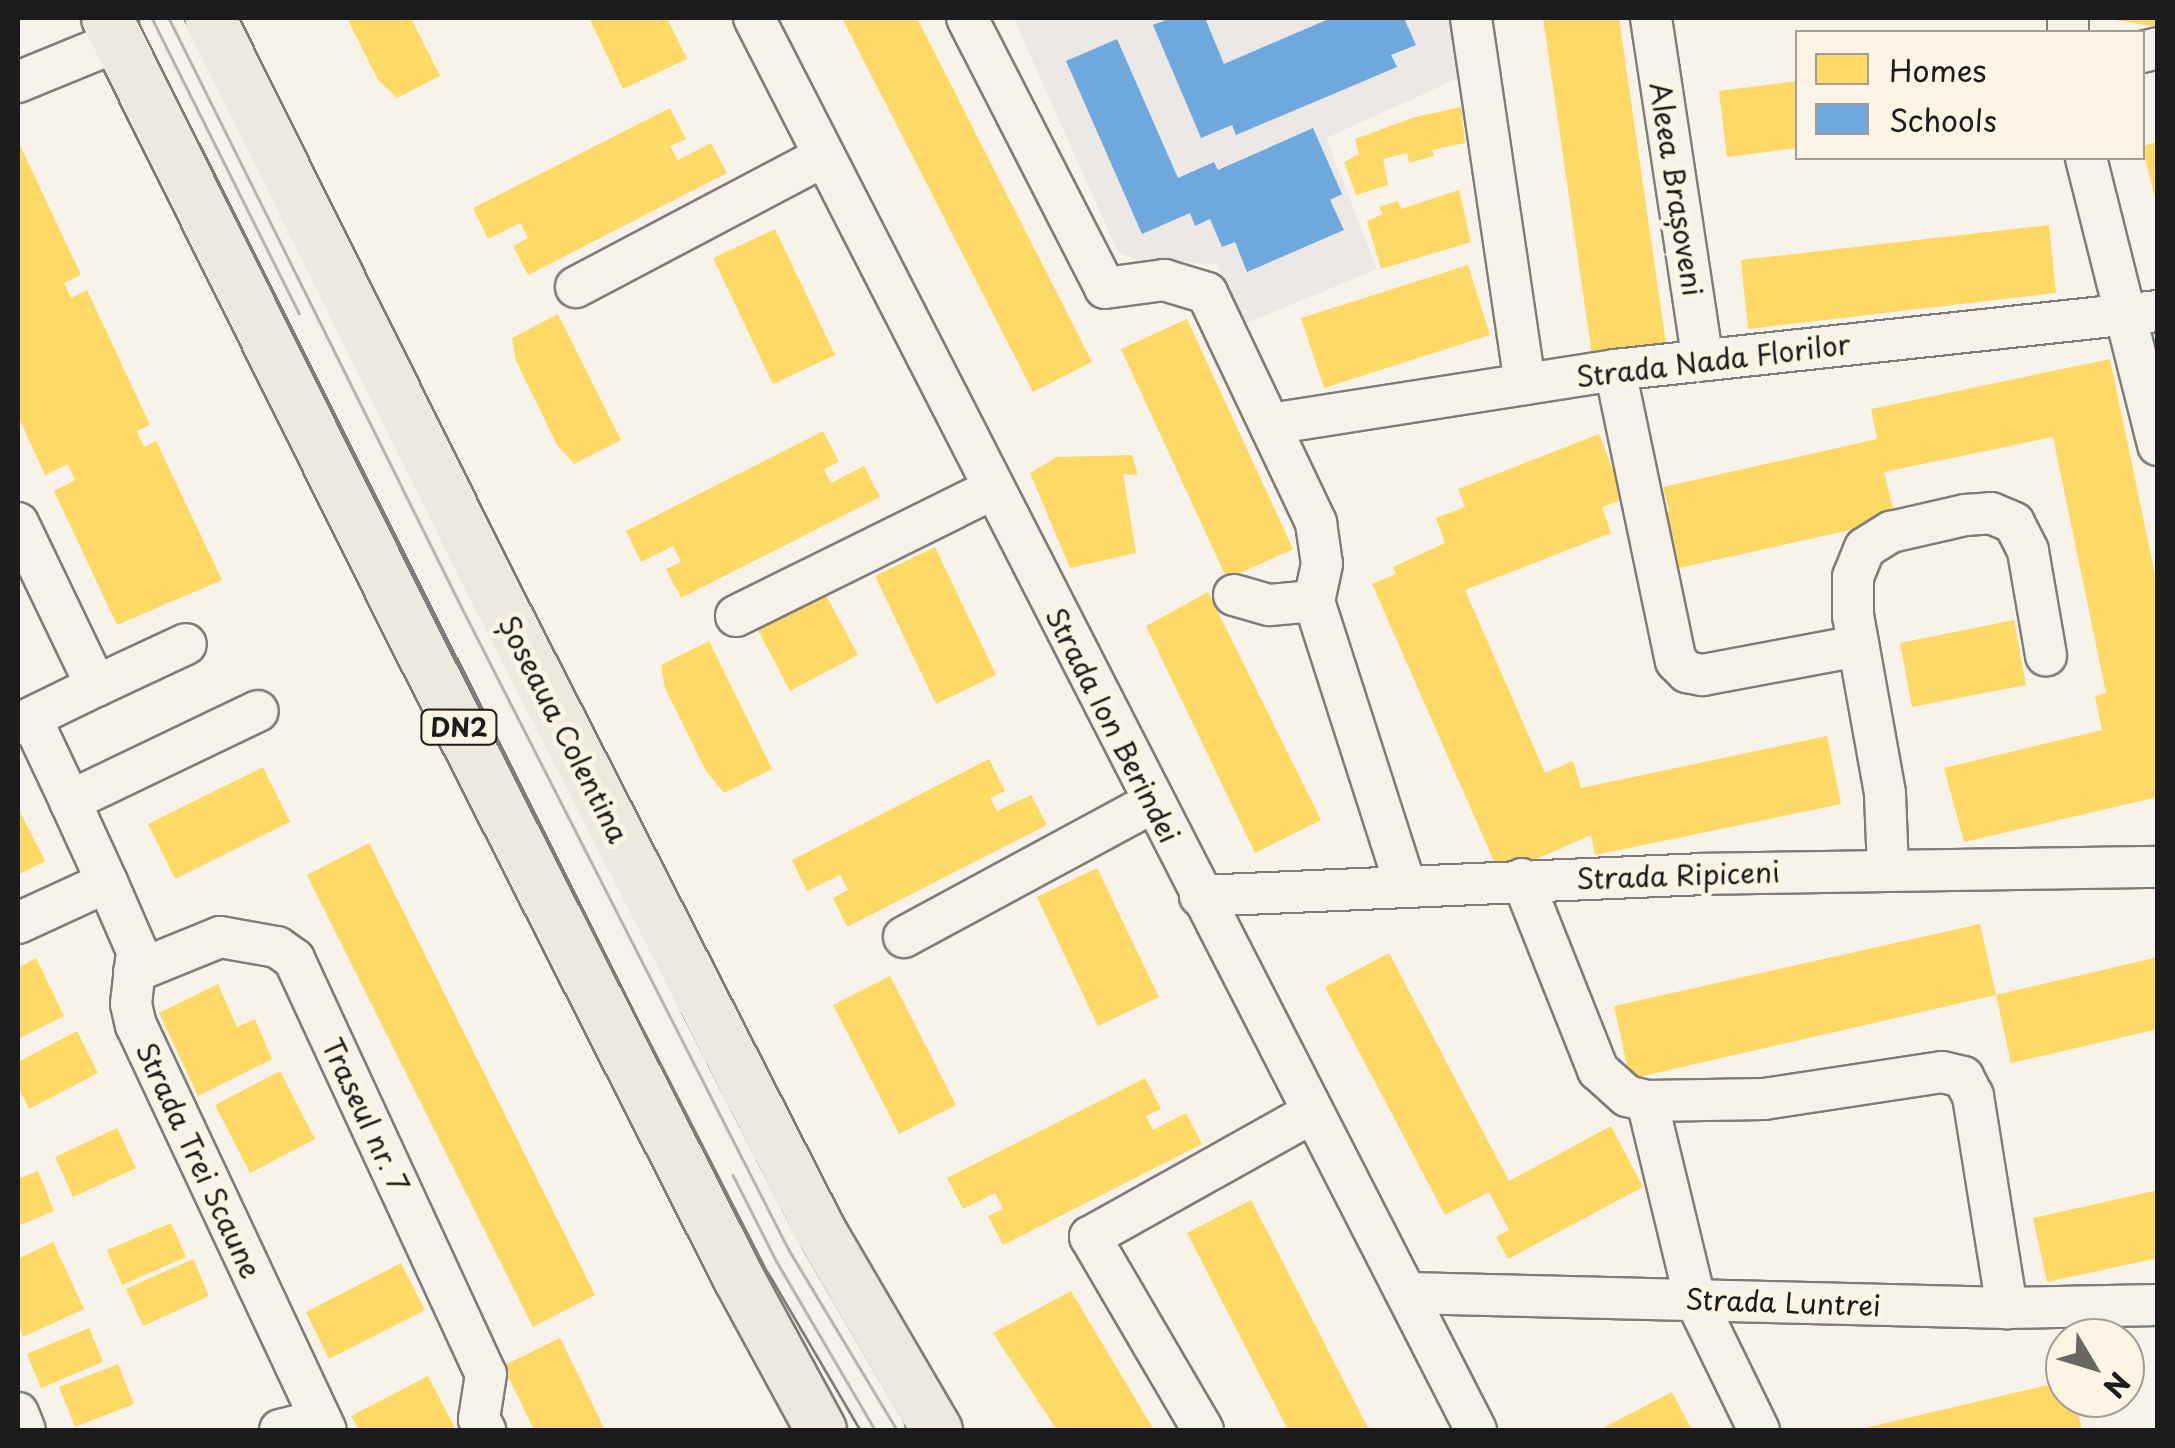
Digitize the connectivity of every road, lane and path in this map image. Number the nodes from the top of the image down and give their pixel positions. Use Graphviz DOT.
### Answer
graph roads {
  1 [pos="210,18"];
  2 [pos="754,18"];
  3 [pos="968,18"];
  4 [pos="1471,18"];
  5 [pos="1651,18"];
  6 [pos="128,25"];
  7 [pos="18,82"];
  8 [pos="824,156"];
  9 [pos="2087,160"];
  10 [pos="576,287"];
  11 [pos="2141,312"];
  12 [pos="1703,360"];
  13 [pos="1615,370"];
  14 [pos="1525,384"];
  15 [pos="1271,424"];
  16 [pos="2158,444"];
  17 [pos="993,489"];
  18 [pos="18,523"];
  19 [pos="1234,595"];
  20 [pos="1314,601"];
  21 [pos="736,616"];
  22 [pos="186,644"];
  23 [pos="1858,646"];
  24 [pos="2046,656"];
  25 [pos="96,686"];
  26 [pos="258,711"];
  27 [pos="24,721"];
  28 [pos="70,801"];
  29 [pos="1152,803"];
  30 [pos="2158,868"];
  31 [pos="1888,869"];
  32 [pos="1522,879"];
  33 [pos="107,882"];
  34 [pos="1405,885"];
  35 [pos="1200,896"];
  36 [pos="18,923"];
  37 [pos="904,937"];
  38 [pos="134,972"];
  39 [pos="660,1016"];
  40 [pos="723,1041"];
  41 [pos="1647,1102"];
  42 [pos="1310,1114"];
  43 [pos="1408,1293"];
  44 [pos="1695,1299"];
  45 [pos="2158,1305"];
  46 [pos="2006,1308"];
  47 [pos="18,1412"];
  48 [pos="324,1425"];
  49 [pos="25,1430"];
  50 [pos="280,1430"];
  51 [pos="484,1430"];
  52 [pos="821,1430"];
  53 [pos="885,1430"];
  54 [pos="937,1430"];
  55 [pos="1203,1430"];
  56 [pos="1476,1430"];
  57 [pos="1759,1430"];
  1 -- 40 [label="main road, Șoseaua Colentina"];
  2 -- 8 [label="street, Strada Ion Berindei"];
  3 -- 15 [label="street"];
  4 -- 14 [label="street"];
  5 -- 12 [label="street, Aleea Brașoveni"];
  6 -- 7 [label="street"];
  6 -- 39 [label="street"];
  6 -- 52 [label="main road, DN2"];
  8 -- 10 [label="street"];
  8 -- 17 [label="street, Strada Ion Berindei"];
  9 -- 11 [label="street"];
  11 -- 12 [label="street, Strada Nada Florilor"];
  11 -- 16 [label="street"];
  12 -- 13 [label="street, Strada Nada Florilor"];
  13 -- 14 [label="street, Strada Nada Florilor"];
  13 -- 23 [label="street"];
  14 -- 15 [label="street, Strada Nada Florilor"];
  15 -- 20 [label="street"];
  17 -- 21 [label="street"];
  17 -- 29 [label="street, Strada Ion Berindei"];
  18 -- 25 [label="street"];
  19 -- 20 [label="street"];
  20 -- 34 [label="street"];
  22 -- 25 [label="street"];
  23 -- 24 [label="street"];
  23 -- 31 [label="street"];
  25 -- 27 [label="street"];
  26 -- 28 [label="street"];
  27 -- 28 [label="street, Strada Trei Scaune"];
  28 -- 33 [label="street, Strada Trei Scaune"];
  29 -- 35 [label="street, Strada Ion Berindei"];
  29 -- 37 [label="street"];
  30 -- 31 [label="street, Strada Ripiceni"];
  31 -- 32 [label="street, Strada Ripiceni"];
  32 -- 34 [label="street, Strada Ripiceni"];
  32 -- 41 [label="street"];
  33 -- 36 [label="street"];
  33 -- 38 [label="street, Strada Trei Scaune"];
  34 -- 35 [label="street, Strada Ripiceni"];
  35 -- 42 [label="street, Strada Ion Berindei"];
  38 -- 48 [label="street, Strada Trei Scaune"];
  38 -- 51 [label="street, Traseul nr. 7"];
  39 -- 40 [label="street"];
  39 -- 53 [label="street"];
  40 -- 54 [label="main road, Șoseaua Colentina"];
  41 -- 44 [label="street"];
  41 -- 46 [label="street"];
  42 -- 43 [label="street, Strada Ion Berindei"];
  42 -- 55 [label="street"];
  43 -- 44 [label="street, Strada Luntrei"];
  43 -- 56 [label="street, Strada Ion Berindei"];
  44 -- 46 [label="street, Strada Luntrei"];
  44 -- 57 [label="street"];
  45 -- 46 [label="street, Strada Luntrei"];
  47 -- 49 [label="street"];
  48 -- 50 [label="street"];
}
